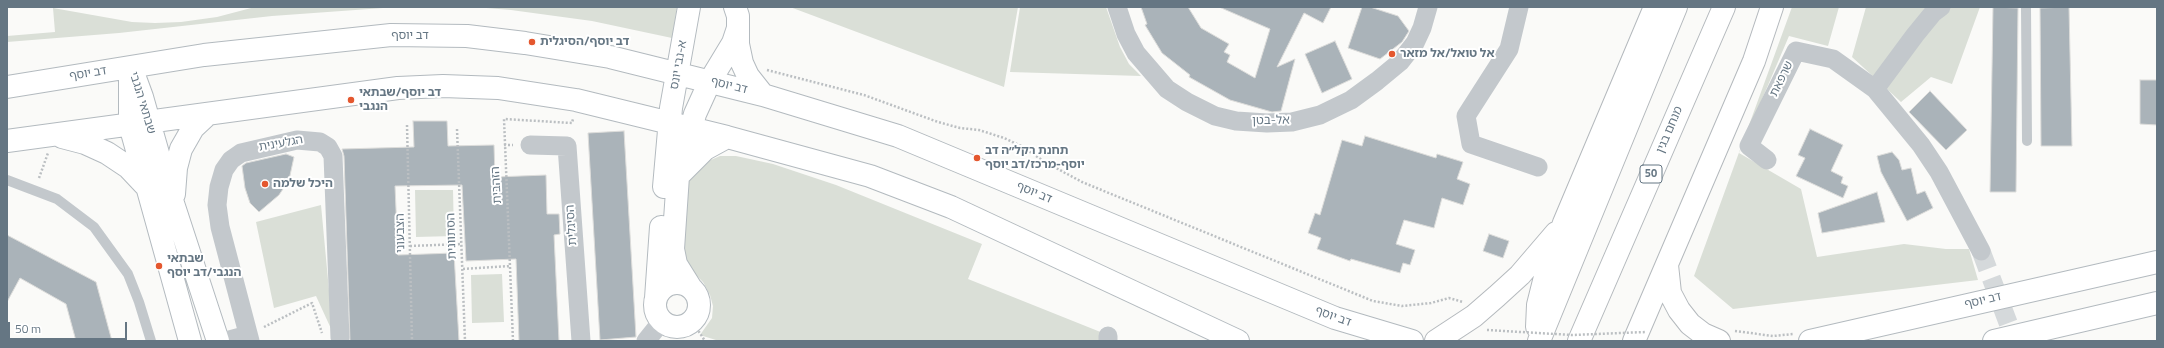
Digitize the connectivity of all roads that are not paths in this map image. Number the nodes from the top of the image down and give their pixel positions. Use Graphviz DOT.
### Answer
graph roads {
  1 [pos="689,7"];
  2 [pos="735,7"];
  3 [pos="1117,7"];
  4 [pos="1428,7"];
  5 [pos="1519,7"];
  6 [pos="1655,7"];
  7 [pos="1676,7"];
  8 [pos="1724,7"];
  9 [pos="1772,7"];
  10 [pos="1941,7"];
  11 [pos="2026,7"];
  12 [pos="738,28"];
  13 [pos="131,66"];
  14 [pos="677,73"];
  15 [pos="710,82"];
  16 [pos="7,87"];
  17 [pos="1875,89"];
  18 [pos="763,95"];
  19 [pos="208,114"];
  20 [pos="139,124"];
  21 [pos="670,124"];
  22 [pos="690,129"];
  23 [pos="55,135"];
  24 [pos="727,137"];
  25 [pos="2027,141"];
  26 [pos="7,142"];
  27 [pos="530,145"];
  28 [pos="1767,160"];
  29 [pos="1538,166"];
  30 [pos="678,176"];
  31 [pos="7,180"];
  32 [pos="146,187"];
  33 [pos="179,223"];
  34 [pos="1564,223"];
  35 [pos="1980,251"];
  36 [pos="2157,262"];
  37 [pos="1667,264"];
  38 [pos="691,288"];
  39 [pos="656,298"];
  40 [pos="2157,303"];
  41 [pos="662,321"];
  42 [pos="1640,333"];
  43 [pos="249,338"];
  44 [pos="333,338"];
  45 [pos="1538,338"];
  46 [pos="151,341"];
  47 [pos="190,341"];
  48 [pos="218,341"];
  49 [pos="226,341"];
  50 [pos="581,341"];
  51 [pos="646,341"];
  52 [pos="1238,341"];
  53 [pos="1412,341"];
  54 [pos="1436,341"];
  55 [pos="1579,341"];
  56 [pos="1719,341"];
  57 [pos="1810,341"];
  58 [pos="1994,341"];
  1 -- 14 [label="main road, א-נבי יונס"];
  2 -- 12 [label="main road"];
  3 -- 4 [label="street, אל-בטן"];
  5 -- 29 [label="street"];
  6 -- 34 [label="main road"];
  7 -- 45 [label="main road"];
  8 -- 55 [label="main road, מנחם בגין / 50"];
  9 -- 37 [label="main road"];
  10 -- 17 [label="street"];
  11 -- 25 [label="lane"];
  12 -- 15 [label="main road"];
  12 -- 18 [label="main road"];
  13 -- 14 [label="main road, דב יוסף"];
  13 -- 16 [label="main road, דב יוסף"];
  13 -- 20 [label="main road, שבתאי הנגבי"];
  14 -- 15 [label="main road, דב יוסף"];
  14 -- 21 [label="main road, א-נבי יונס"];
  15 -- 18 [label="main road, דב יוסף"];
  15 -- 22 [label="main road"];
  17 -- 28 [label="street, שרפאת"];
  17 -- 35 [label="street, שרפאת"];
  18 -- 53 [label="main road, דב יוסף"];
  19 -- 20 [label="main road"];
  19 -- 21 [label="main road"];
  19 -- 33 [label="main road"];
  20 -- 23 [label="main road"];
  20 -- 32 [label="main road, שבתאי הנגבי"];
  20 -- 33 [label="main road, שבתאי הנגבי"];
  21 -- 22 [label="main road"];
  21 -- 39 [label="main road"];
  22 -- 24 [label="main road"];
  22 -- 30 [label="main road"];
  23 -- 26 [label="main road"];
  23 -- 32 [label="main road"];
  24 -- 30 [label="main road"];
  24 -- 52 [label="main road"];
  27 -- 50 [label="street, הסיגלית"];
  30 -- 38 [label="main road"];
  31 -- 46 [label="lane"];
  32 -- 47 [label="main road, שבתאי הנגבי"];
  33 -- 48 [label="main road, שבתאי הנגבי"];
  34 -- 45 [label="main road"];
  34 -- 54 [label="main road"];
  36 -- 57 [label="main road, דב יוסף"];
  37 -- 42 [label="main road"];
  37 -- 56 [label="main road"];
  38 -- 39 [label="main road"];
  38 -- 41 [label="main road"];
  39 -- 41 [label="main road"];
  40 -- 58 [label="main road"];
  41 -- 51 [label="street"];
  43 -- 44 [label="street, הגלעינית"];
  43 -- 49 [label="street"];
}
